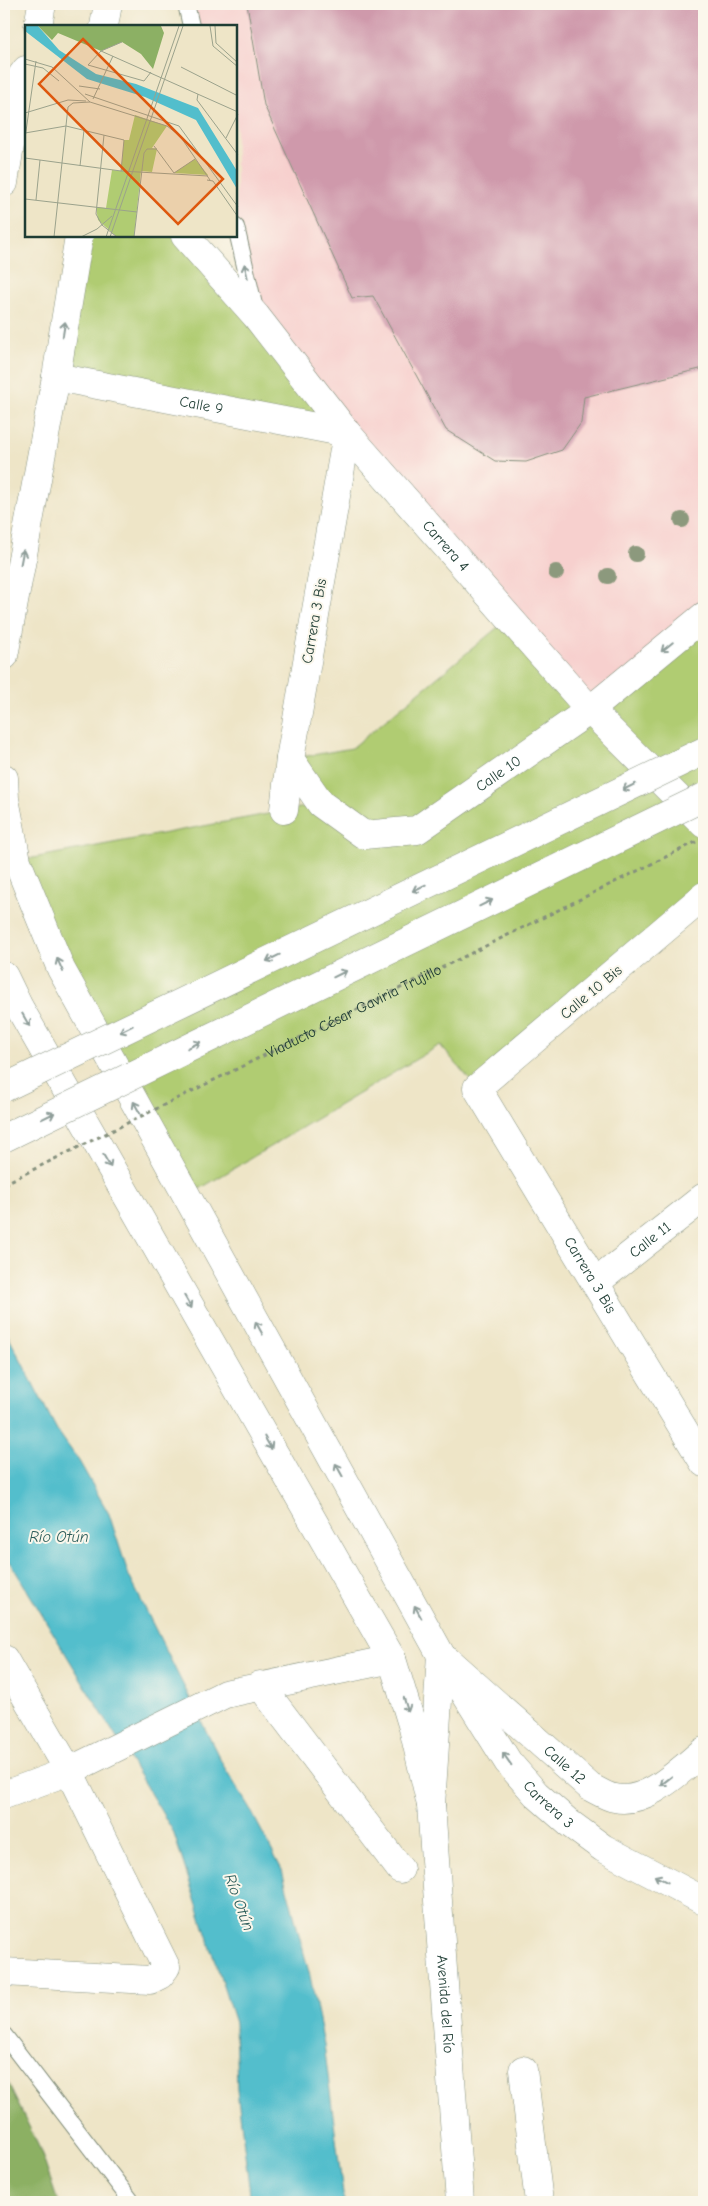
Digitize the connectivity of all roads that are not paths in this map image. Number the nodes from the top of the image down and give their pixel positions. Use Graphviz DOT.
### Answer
graph roads {
  1 [pos="42,4"];
  2 [pos="108,4"];
  3 [pos="186,4"];
  4 [pos="38,25"];
  5 [pos="104,25"];
  6 [pos="191,25"];
  7 [pos="25,71"];
  8 [pos="20,127"];
  9 [pos="4,183"];
  10 [pos="238,236"];
  11 [pos="79,238"];
  12 [pos="193,242"];
  13 [pos="256,316"];
  14 [pos="56,377"];
  15 [pos="347,433"];
  16 [pos="704,616"];
  17 [pos="4,656"];
  18 [pos="590,710"];
  19 [pos="704,751"];
  20 [pos="290,759"];
  21 [pos="4,778"];
  22 [pos="704,797"];
  23 [pos="284,810"];
  24 [pos="704,824"];
  25 [pos="704,896"];
  26 [pos="4,976"];
  27 [pos="4,1088"];
  28 [pos="477,1088"];
  29 [pos="4,1138"];
  30 [pos="704,1197"];
  31 [pos="595,1283"];
  32 [pos="704,1463"];
  33 [pos="442,1655"];
  34 [pos="4,1659"];
  35 [pos="392,1659"];
  36 [pos="260,1685"];
  37 [pos="704,1751"];
  38 [pos="69,1771"];
  39 [pos="4,1795"];
  40 [pos="431,1805"];
  41 [pos="400,1869"];
  42 [pos="704,1901"];
  43 [pos="4,1972"];
  44 [pos="4,2035"];
  45 [pos="523,2070"];
  46 [pos="132,2202"];
  47 [pos="460,2202"];
  48 [pos="539,2202"];
  1 -- 4 [label="main road"];
  2 -- 5 [label="main road"];
  3 -- 6 [label="lane"];
  7 -- 8 [label="main road"];
  8 -- 9 [label="main road"];
  13 -- 10 [label="lane, one-way"];
  14 -- 11 [label="main road, one-way"];
  12 -- 13 [label="main road, Carrera 4"];
  13 -- 15 [label="main road, Carrera 4"];
  14 -- 15 [label="main road, Calle 9"];
  17 -- 14 [label="main road, one-way"];
  15 -- 18 [label="main road, Carrera 4"];
  15 -- 20 [label="main road, Carrera 3 Bis"];
  16 -- 18 [label="main road, Calle 10, one-way"];
  18 -- 20 [label="main road, Calle 10"];
  18 -- 24 [label="main road, Carrera 4"];
  19 -- 27 [label="main road, one-way, bridge"];
  20 -- 23 [label="main road, Carrera 3 Bis"];
  33 -- 21 [label="main road, Carrera 3, one-way"];
  29 -- 22 [label="main road, one-way, bridge"];
  25 -- 28 [label="main road, Calle 10 Bis"];
  26 -- 35 [label="main road, one-way"];
  28 -- 31 [label="main road, Carrera 3 Bis"];
  30 -- 31 [label="main road, Calle 11"];
  31 -- 32 [label="main road, Carrera 3 Bis"];
  37 -- 33 [label="main road, Calle 12, one-way"];
  33 -- 40 [label="main road"];
  42 -- 33 [label="main road, Carrera 3, one-way"];
  34 -- 38 [label="main road"];
  35 -- 36 [label="main road"];
  35 -- 40 [label="main road, one-way"];
  36 -- 38 [label="main road"];
  36 -- 41 [label="main road"];
  38 -- 39 [label="main road"];
  38 -- 43 [label="main road"];
  40 -- 47 [label="main road, Avenida del Río"];
  44 -- 46 [label="lane"];
  45 -- 48 [label="main road"];
}
